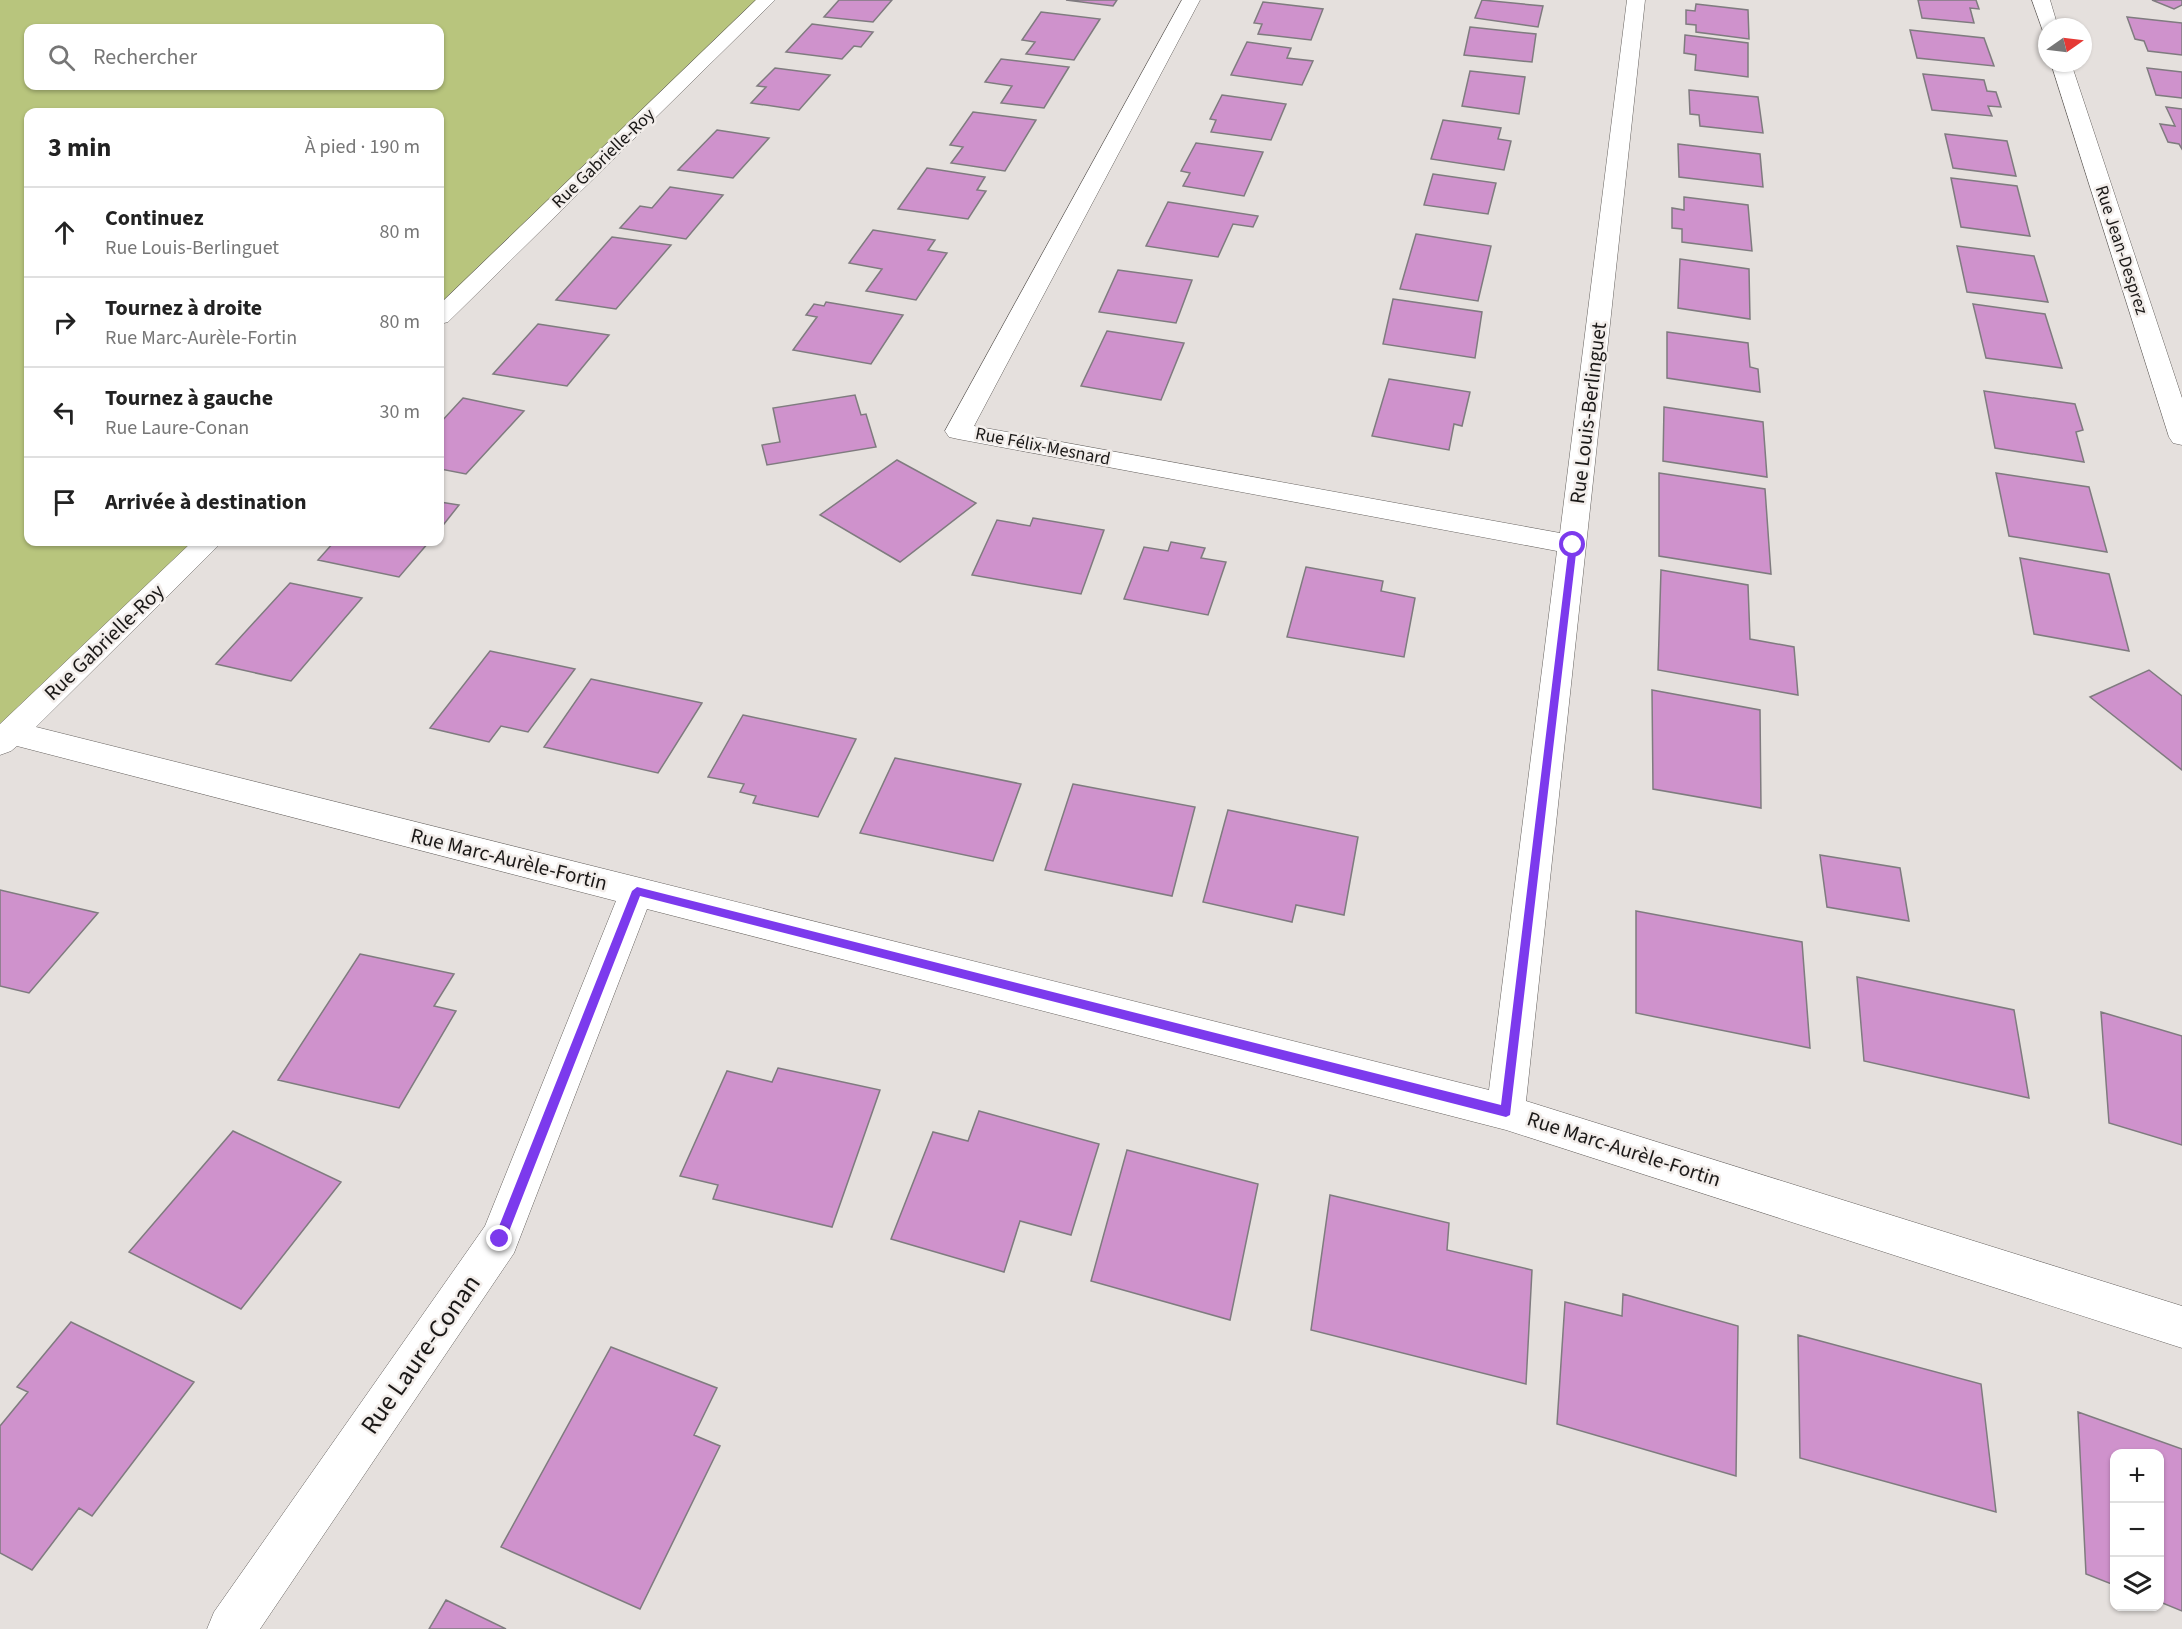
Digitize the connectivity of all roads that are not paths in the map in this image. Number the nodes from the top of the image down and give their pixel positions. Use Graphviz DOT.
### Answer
graph roads {
  1 [pos="766,0"];
  2 [pos="1191,0"];
  3 [pos="1636,0"];
  4 [pos="2041,0"];
  5 [pos="2046,18"];
  6 [pos="2064,72"];
  7 [pos="444,313"];
  8 [pos="2182,437"];
  9 [pos="1573,545"];
  10 [pos="204,546"];
  11 [pos="5,738"];
  12 [pos="637,891"];
  13 [pos="1506,1112"];
  14 [pos="2182,1327"];
  15 [pos="231,1629"];
  1 -- 7 [label="street, Rue Gabrielle-Roy"];
  2 -- 9 [label="street, Rue Félix-Mesnard"];
  3 -- 9 [label="street, Rue Louis-Berlinguet"];
  4 -- 5 [label="street"];
  6 -- 8 [label="street, Rue Jean-Desprez"];
  9 -- 13 [label="street, Rue Louis-Berlinguet"];
  10 -- 11 [label="street, Rue Gabrielle-Roy"];
  11 -- 12 [label="street, Rue Marc-Aurèle-Fortin"];
  12 -- 13 [label="street, Rue Marc-Aurèle-Fortin"];
  12 -- 15 [label="street, Rue Laure-Conan"];
  13 -- 14 [label="street, Rue Marc-Aurèle-Fortin"];
}
